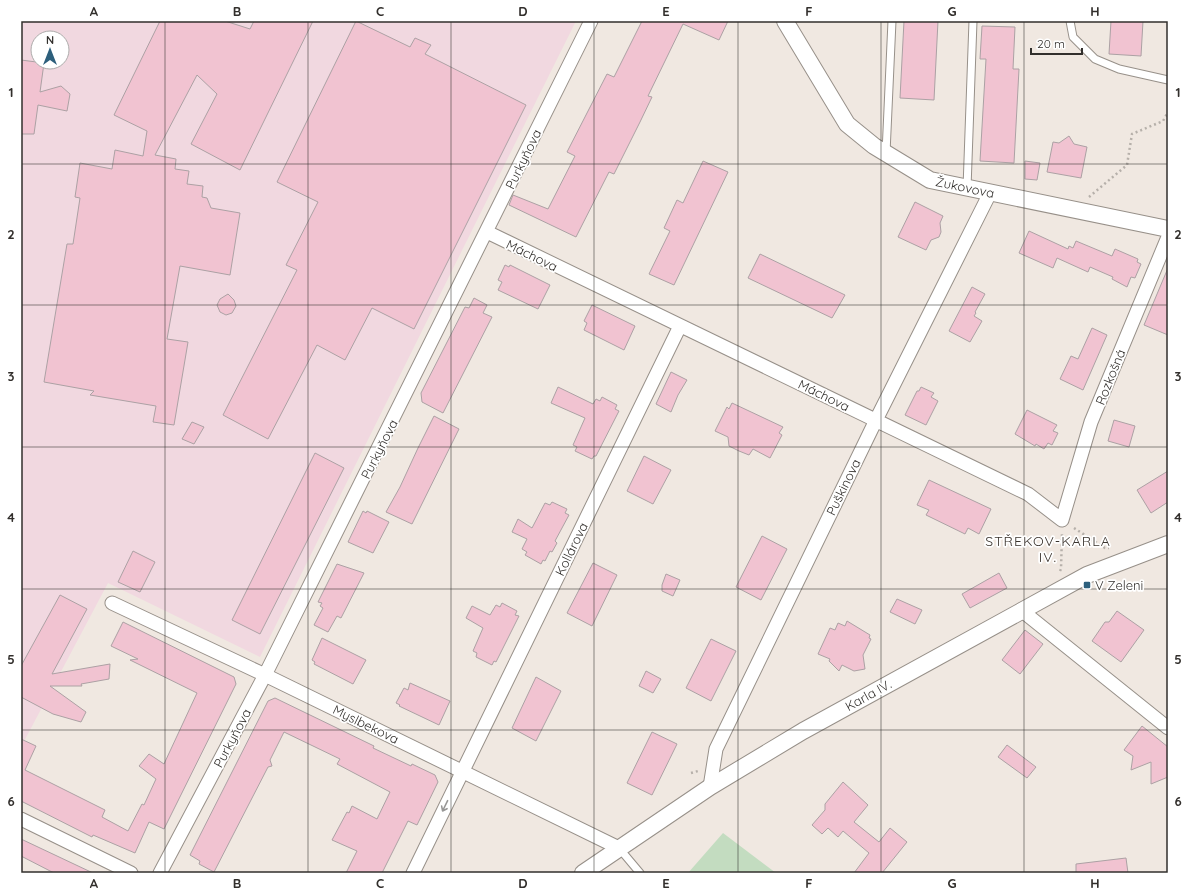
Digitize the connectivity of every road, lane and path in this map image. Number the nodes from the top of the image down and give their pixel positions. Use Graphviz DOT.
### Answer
graph roads {
  1 [pos="591,21"];
  2 [pos="785,21"];
  3 [pos="892,21"];
  4 [pos="973,21"];
  5 [pos="1070,21"];
  6 [pos="1168,80"];
  7 [pos="1168,112"];
  8 [pos="886,153"];
  9 [pos="967,188"];
  10 [pos="990,193"];
  11 [pos="1074,210"];
  12 [pos="1168,229"];
  13 [pos="487,232"];
  14 [pos="1168,236"];
  15 [pos="680,326"];
  16 [pos="876,420"];
  17 [pos="1062,520"];
  18 [pos="1168,544"];
  19 [pos="1112,548"];
  20 [pos="1056,574"];
  21 [pos="112,603"];
  22 [pos="1021,610"];
  23 [pos="265,675"];
  24 [pos="1168,728"];
  25 [pos="462,771"];
  26 [pos="710,787"];
  27 [pos="21,819"];
  28 [pos="619,848"];
  29 [pos="130,873"];
  30 [pos="160,873"];
  31 [pos="413,873"];
  32 [pos="583,873"];
  33 [pos="640,873"];
  1 -- 13 [label="street, Purkyňova"];
  2 -- 8 [label="street, Žukovova"];
  3 -- 8 [label="lane"];
  4 -- 9 [label="lane"];
  5 -- 6 [label="lane"];
  7 -- 11 [label="path"];
  8 -- 9 [label="street, Žukovova"];
  9 -- 10 [label="street, Žukovova"];
  10 -- 11 [label="street, Žukovova"];
  10 -- 16 [label="street, Puškinova"];
  11 -- 12 [label="street, Žukovova"];
  13 -- 15 [label="street, Máchova"];
  13 -- 23 [label="street, Purkyňova"];
  14 -- 17 [label="street, Rozkošná"];
  15 -- 16 [label="street, Máchova"];
  15 -- 25 [label="street, Kollárova"];
  16 -- 17 [label="street, Máchova"];
  16 -- 26 [label="street, Puškinova"];
  17 -- 19 [label="path"];
  17 -- 20 [label="path"];
  18 -- 22 [label="street, Karla IV."];
  21 -- 23 [label="street, Myslbekova"];
  22 -- 24 [label="street"];
  22 -- 26 [label="street, Karla IV."];
  23 -- 25 [label="street, Myslbekova"];
  23 -- 30 [label="street, Purkyňova"];
  25 -- 28 [label="street, Myslbekova"];
  25 -- 31 [label="street, Kollárova, one-way"];
  26 -- 28 [label="street, Karla IV."];
  27 -- 29 [label="street"];
  28 -- 32 [label="street, Karla IV."];
  28 -- 33 [label="lane"];
}
